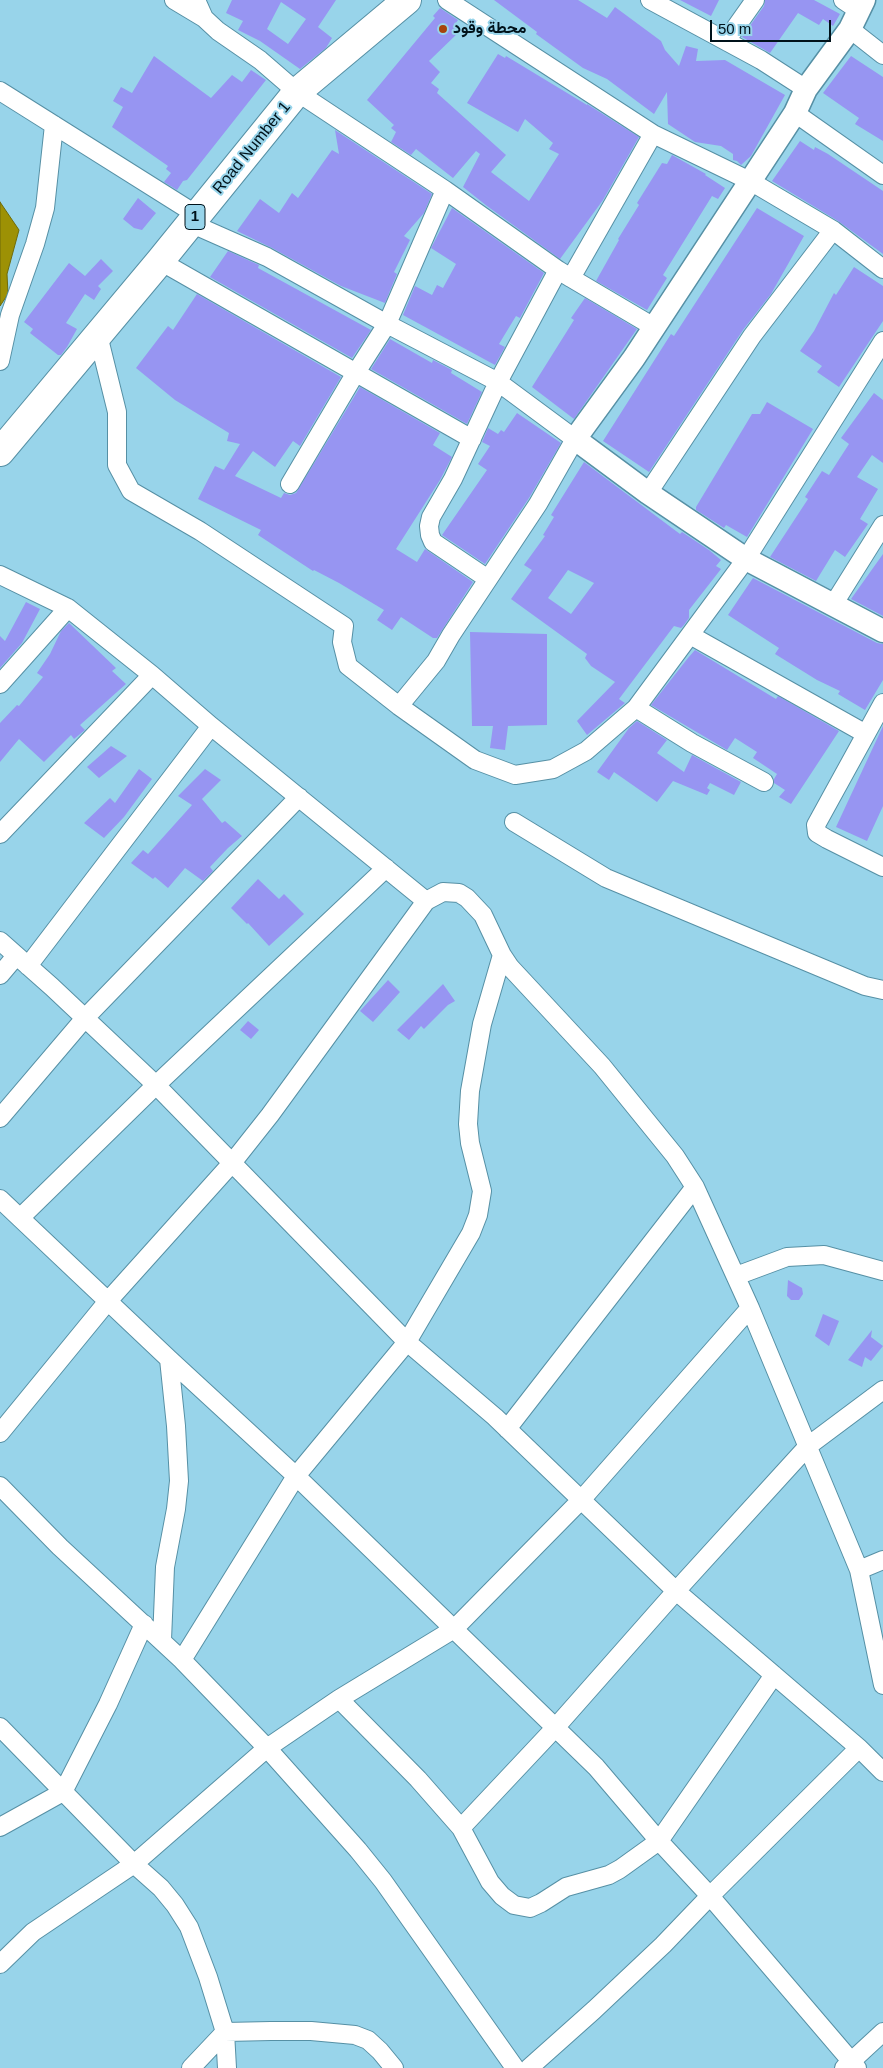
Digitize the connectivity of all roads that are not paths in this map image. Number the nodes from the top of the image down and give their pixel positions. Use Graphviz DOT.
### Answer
graph roads {
  1 [pos="174,0"];
  2 [pos="196,0"];
  3 [pos="407,0"];
  4 [pos="447,0"];
  5 [pos="650,0"];
  6 [pos="755,0"];
  7 [pos="854,10"];
  8 [pos="204,18"];
  9 [pos="726,41"];
  10 [pos="883,55"];
  11 [pos="806,88"];
  12 [pos="0,90"];
  13 [pos="297,92"];
  14 [pos="795,113"];
  15 [pos="54,126"];
  16 [pos="653,134"];
  17 [pos="883,175"];
  18 [pos="750,181"];
  19 [pos="445,190"];
  20 [pos="193,219"];
  21 [pos="833,230"];
  22 [pos="160,261"];
  23 [pos="883,269"];
  24 [pos="564,274"];
  25 [pos="387,324"];
  26 [pos="654,327"];
  27 [pos="98,336"];
  28 [pos="883,341"];
  29 [pos="0,360"];
  30 [pos="355,374"];
  31 [pos="498,382"];
  32 [pos="472,439"];
  33 [pos="575,439"];
  34 [pos="0,452"];
  35 [pos="290,484"];
  36 [pos="648,493"];
  37 [pos="883,525"];
  38 [pos="746,559"];
  39 [pos="0,575"];
  40 [pos="488,580"];
  41 [pos="834,605"];
  42 [pos="68,608"];
  43 [pos="883,631"];
  44 [pos="690,635"];
  45 [pos="152,675"];
  46 [pos="0,684"];
  47 [pos="883,703"];
  48 [pos="399,706"];
  49 [pos="636,708"];
  50 [pos="211,726"];
  51 [pos="866,734"];
  52 [pos="764,782"];
  53 [pos="299,797"];
  54 [pos="514,822"];
  55 [pos="0,834"];
  56 [pos="883,867"];
  57 [pos="386,868"];
  58 [pos="426,901"];
  59 [pos="0,941"];
  60 [pos="502,955"];
  61 [pos="22,961"];
  62 [pos="0,975"];
  63 [pos="883,990"];
  64 [pos="85,1018"];
  65 [pos="156,1085"];
  66 [pos="0,1118"];
  67 [pos="232,1163"];
  68 [pos="695,1187"];
  69 [pos="8,1212"];
  70 [pos="883,1271"];
  71 [pos="736,1276"];
  72 [pos="108,1301"];
  73 [pos="750,1308"];
  74 [pos="407,1342"];
  75 [pos="169,1359"];
  76 [pos="883,1390"];
  77 [pos="507,1429"];
  78 [pos="0,1433"];
  79 [pos="808,1446"];
  80 [pos="296,1476"];
  81 [pos="0,1486"];
  82 [pos="582,1499"];
  83 [pos="883,1560"];
  84 [pos="859,1570"];
  85 [pos="676,1591"];
  86 [pos="144,1624"];
  87 [pos="454,1629"];
  88 [pos="162,1640"];
  89 [pos="182,1660"];
  90 [pos="774,1675"];
  91 [pos="883,1685"];
  92 [pos="339,1699"];
  93 [pos="0,1727"];
  94 [pos="556,1728"];
  95 [pos="266,1748"];
  96 [pos="859,1748"];
  97 [pos="883,1772"];
  98 [pos="63,1792"];
  99 [pos="0,1827"];
  100 [pos="461,1828"];
  101 [pos="659,1841"];
  102 [pos="134,1864"];
  103 [pos="710,1896"];
  104 [pos="0,1964"];
  105 [pos="225,2032"];
  106 [pos="883,2032"];
  107 [pos="850,2066"];
  108 [pos="191,2068"];
  109 [pos="226,2068"];
  110 [pos="394,2068"];
  111 [pos="515,2068"];
  112 [pos="529,2068"];
  1 -- 8 [label="street"];
  2 -- 8 [label="street"];
  3 -- 13 [label="highway, Road Number 1 / 1"];
  4 -- 16 [label="street"];
  5 -- 9 [label="street"];
  6 -- 9 [label="street"];
  7 -- 10 [label="street"];
  7 -- 11 [label="street"];
  8 -- 13 [label="street"];
  9 -- 11 [label="street"];
  11 -- 14 [label="street"];
  12 -- 15 [label="street"];
  13 -- 19 [label="street"];
  13 -- 20 [label="highway, Road Number 1 / 1"];
  14 -- 17 [label="street"];
  14 -- 18 [label="street"];
  15 -- 20 [label="street"];
  15 -- 29 [label="street"];
  16 -- 18 [label="street"];
  16 -- 24 [label="street"];
  18 -- 21 [label="street"];
  18 -- 26 [label="street"];
  19 -- 24 [label="street"];
  19 -- 25 [label="street"];
  20 -- 22 [label="highway, Road Number 1 / 1"];
  20 -- 25 [label="street"];
  21 -- 23 [label="street"];
  21 -- 36 [label="street"];
  22 -- 27 [label="highway, Road Number 1 / 1"];
  22 -- 30 [label="street"];
  24 -- 26 [label="street"];
  24 -- 31 [label="street"];
  25 -- 30 [label="street"];
  25 -- 31 [label="street"];
  26 -- 33 [label="street"];
  27 -- 34 [label="highway, Road Number 1 / 1"];
  27 -- 48 [label="street"];
  28 -- 38 [label="street"];
  30 -- 32 [label="street"];
  30 -- 35 [label="street"];
  31 -- 32 [label="street"];
  31 -- 33 [label="street"];
  32 -- 40 [label="street"];
  33 -- 36 [label="street"];
  33 -- 40 [label="street"];
  36 -- 38 [label="street"];
  37 -- 41 [label="street"];
  38 -- 41 [label="street"];
  38 -- 44 [label="street"];
  39 -- 42 [label="street"];
  40 -- 48 [label="street"];
  41 -- 43 [label="street"];
  42 -- 45 [label="street"];
  42 -- 46 [label="street"];
  44 -- 49 [label="street"];
  44 -- 51 [label="street"];
  45 -- 50 [label="street"];
  45 -- 55 [label="street"];
  47 -- 51 [label="street"];
  48 -- 49 [label="street"];
  49 -- 52 [label="street"];
  50 -- 53 [label="street"];
  50 -- 61 [label="street"];
  51 -- 56 [label="street"];
  53 -- 57 [label="street"];
  53 -- 64 [label="street"];
  54 -- 63 [label="street"];
  57 -- 58 [label="street"];
  57 -- 65 [label="street"];
  58 -- 60 [label="street"];
  58 -- 67 [label="street"];
  59 -- 61 [label="street"];
  60 -- 68 [label="street"];
  60 -- 74 [label="street"];
  61 -- 62 [label="street"];
  61 -- 64 [label="street"];
  64 -- 65 [label="street"];
  64 -- 66 [label="street"];
  65 -- 67 [label="street"];
  65 -- 69 [label="street"];
  67 -- 72 [label="street"];
  67 -- 74 [label="street"];
  68 -- 71 [label="street"];
  68 -- 77 [label="street"];
  69 -- 72 [label="street"];
  70 -- 71 [label="street"];
  71 -- 73 [label="street"];
  72 -- 75 [label="street"];
  72 -- 78 [label="street"];
  73 -- 79 [label="street"];
  73 -- 82 [label="street"];
  74 -- 77 [label="street"];
  74 -- 80 [label="street"];
  75 -- 80 [label="street"];
  75 -- 88 [label="street"];
  76 -- 79 [label="street"];
  77 -- 82 [label="street"];
  79 -- 84 [label="street"];
  79 -- 85 [label="street"];
  80 -- 87 [label="street"];
  80 -- 89 [label="street"];
  81 -- 86 [label="street"];
  82 -- 85 [label="street"];
  82 -- 87 [label="street"];
  83 -- 84 [label="street"];
  84 -- 91 [label="street"];
  85 -- 90 [label="street"];
  85 -- 94 [label="street"];
  86 -- 88 [label="street"];
  86 -- 98 [label="street"];
  87 -- 92 [label="street"];
  87 -- 94 [label="street"];
  88 -- 89 [label="street"];
  89 -- 95 [label="street"];
  90 -- 96 [label="street"];
  90 -- 101 [label="street"];
  92 -- 95 [label="street"];
  92 -- 100 [label="street"];
  93 -- 98 [label="street"];
  94 -- 100 [label="street"];
  94 -- 101 [label="street"];
  95 -- 102 [label="street"];
  95 -- 111 [label="street"];
  96 -- 97 [label="street"];
  96 -- 103 [label="street"];
  98 -- 99 [label="street"];
  98 -- 102 [label="street"];
  100 -- 101 [label="street"];
  101 -- 103 [label="street"];
  102 -- 104 [label="street"];
  102 -- 105 [label="street"];
  103 -- 107 [label="street"];
  103 -- 112 [label="street"];
  105 -- 108 [label="street"];
  105 -- 109 [label="street"];
  105 -- 110 [label="street"];
  106 -- 107 [label="street"];
}
